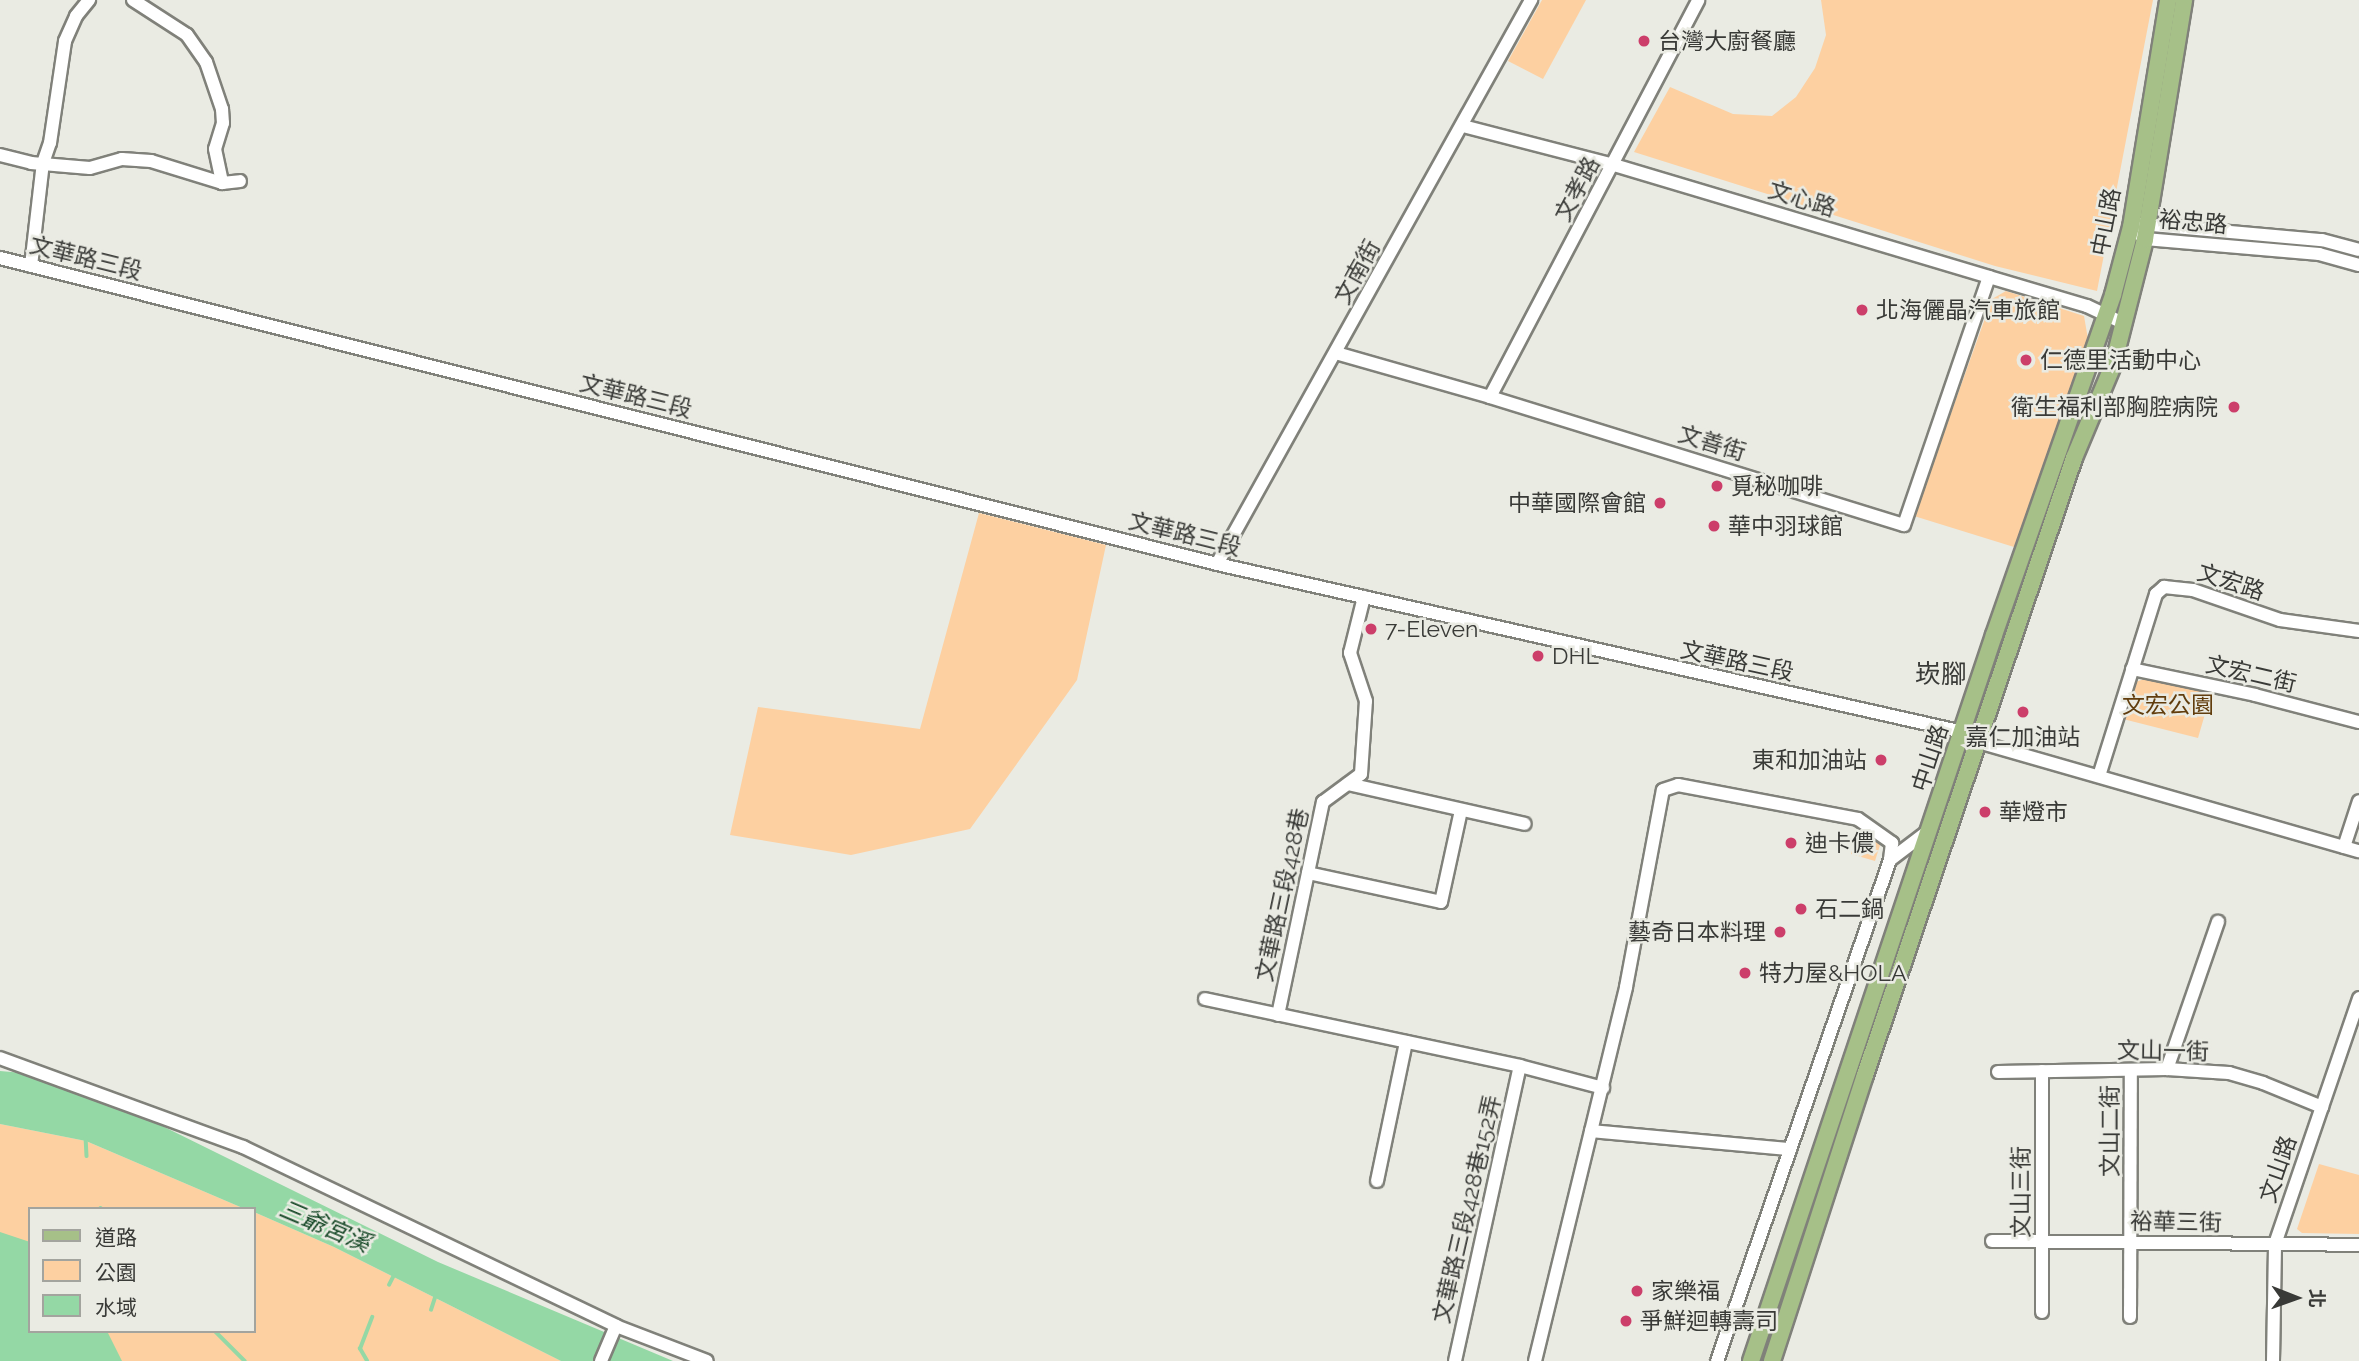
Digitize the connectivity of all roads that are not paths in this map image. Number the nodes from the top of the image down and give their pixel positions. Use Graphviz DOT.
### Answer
graph roads {
  1 [pos="89,0"];
  2 [pos="133,0"];
  3 [pos="1531,0"];
  4 [pos="1698,0"];
  5 [pos="2168,0"];
  6 [pos="2184,0"];
  7 [pos="1463,126"];
  8 [pos="0,155"];
  9 [pos="43,163"];
  10 [pos="1614,165"];
  11 [pos="240,181"];
  12 [pos="222,183"];
  13 [pos="2131,226"];
  14 [pos="2146,231"];
  15 [pos="2218,238"];
  16 [pos="2359,250"];
  17 [pos="0,258"];
  18 [pos="2359,265"];
  19 [pos="31,266"];
  20 [pos="1989,277"];
  21 [pos="2107,314"];
  22 [pos="2125,324"];
  23 [pos="1336,353"];
  24 [pos="1490,397"];
  25 [pos="1217,564"];
  26 [pos="1364,597"];
  27 [pos="2359,631"];
  28 [pos="2132,669"];
  29 [pos="2359,722"];
  30 [pos="1963,732"];
  31 [pos="1978,742"];
  32 [pos="2099,776"];
  33 [pos="1348,784"];
  34 [pos="2359,801"];
  35 [pos="1461,810"];
  36 [pos="1525,824"];
  37 [pos="1931,828"];
  38 [pos="2344,847"];
  39 [pos="2359,850"];
  40 [pos="1890,860"];
  41 [pos="1308,873"];
  42 [pos="2218,922"];
  43 [pos="2359,998"];
  44 [pos="1205,999"];
  45 [pos="1278,1015"];
  46 [pos="1406,1042"];
  47 [pos="0,1058"];
  48 [pos="1520,1066"];
  49 [pos="2167,1069"];
  50 [pos="2042,1071"];
  51 [pos="2131,1071"];
  52 [pos="1998,1072"];
  53 [pos="1603,1088"];
  54 [pos="2322,1107"];
  55 [pos="1591,1131"];
  56 [pos="1790,1149"];
  57 [pos="1377,1181"];
  58 [pos="1992,1241"];
  59 [pos="2041,1241"];
  60 [pos="2132,1242"];
  61 [pos="2274,1244"];
  62 [pos="2359,1245"];
  63 [pos="2042,1312"];
  64 [pos="2130,1317"];
  65 [pos="615,1330"];
  66 [pos="601,1361"];
  67 [pos="707,1361"];
  68 [pos="1455,1361"];
  69 [pos="1535,1361"];
  70 [pos="1717,1361"];
  71 [pos="1751,1361"];
  72 [pos="1772,1361"];
  73 [pos="2273,1361"];
  1 -- 9 [label="street"];
  2 -- 12 [label="street"];
  3 -- 7 [label="street, 文南街"];
  4 -- 10 [label="street, 文孝路"];
  5 -- 13 [label="main road, 中山路"];
  6 -- 14 [label="main road, 中山路"];
  7 -- 10 [label="street, 文心路"];
  7 -- 23 [label="street, 文南街"];
  8 -- 9 [label="street"];
  9 -- 12 [label="street"];
  9 -- 19 [label="street"];
  10 -- 20 [label="street, 文心路"];
  10 -- 24 [label="street, 文孝路"];
  11 -- 12 [label="street"];
  13 -- 14 [label="street, 裕忠路"];
  13 -- 21 [label="main road, 中山路"];
  14 -- 15 [label="street, 裕忠路"];
  14 -- 22 [label="main road, 中山路"];
  15 -- 16 [label="street, 裕忠路"];
  15 -- 18 [label="street, 裕忠路"];
  17 -- 19 [label="street, 文華路三段"];
  19 -- 25 [label="street, 文華路三段"];
  20 -- 21 [label="street, 文心路"];
  20 -- 24 [label="street, 文善街"];
  21 -- 22 [label="street, 文心路"];
  21 -- 30 [label="main road, 中山路"];
  22 -- 31 [label="main road, 中山路"];
  23 -- 24 [label="street, 文善街"];
  23 -- 25 [label="street, 文南街"];
  25 -- 26 [label="street, 文華路三段"];
  26 -- 30 [label="street, 文華路三段"];
  26 -- 33 [label="street, 文華路三段428巷"];
  27 -- 28 [label="street, 文宏路"];
  28 -- 29 [label="street, 文宏二街"];
  28 -- 32 [label="street, 文宏路"];
  30 -- 31 [label="street, 文華路三段"];
  30 -- 37 [label="main road, 中山路"];
  31 -- 32 [label="street, 文華路三段"];
  31 -- 72 [label="main road, 中山路"];
  32 -- 38 [label="street, 文華路三段"];
  33 -- 35 [label="street"];
  33 -- 41 [label="street, 文華路三段428巷"];
  34 -- 38 [label="street"];
  35 -- 36 [label="street"];
  35 -- 41 [label="street"];
  37 -- 40 [label="street"];
  37 -- 71 [label="main road, 中山路"];
  38 -- 39 [label="street, 文華路三段"];
  40 -- 53 [label="street"];
  40 -- 56 [label="street"];
  41 -- 45 [label="street, 文華路三段428巷"];
  42 -- 49 [label="street"];
  43 -- 54 [label="street, 文山路"];
  44 -- 45 [label="street, 文華路三段428巷"];
  45 -- 46 [label="street, 文華路三段428巷"];
  46 -- 48 [label="street, 文華路三段428巷"];
  46 -- 57 [label="street"];
  47 -- 65 [label="street"];
  48 -- 53 [label="street, 文華路三段428巷"];
  48 -- 68 [label="street, 文華路三段428巷152弄"];
  49 -- 51 [label="street, 文山一街"];
  49 -- 54 [label="street, 文山一街"];
  50 -- 51 [label="street, 文山一街"];
  50 -- 52 [label="street, 文山一街"];
  50 -- 59 [label="street, 文山三街"];
  51 -- 60 [label="street, 文山二街"];
  53 -- 55 [label="street"];
  54 -- 61 [label="street, 文山路"];
  55 -- 56 [label="street"];
  55 -- 69 [label="street"];
  56 -- 70 [label="street"];
  58 -- 59 [label="street, 裕華三街"];
  59 -- 60 [label="street, 裕華三街"];
  59 -- 63 [label="street, 文山三街"];
  60 -- 61 [label="street, 裕華三街"];
  60 -- 64 [label="street, 文山二街"];
  61 -- 62 [label="street, 裕華三街"];
  61 -- 73 [label="street, 文山路"];
  65 -- 66 [label="street"];
  65 -- 67 [label="street"];
}
